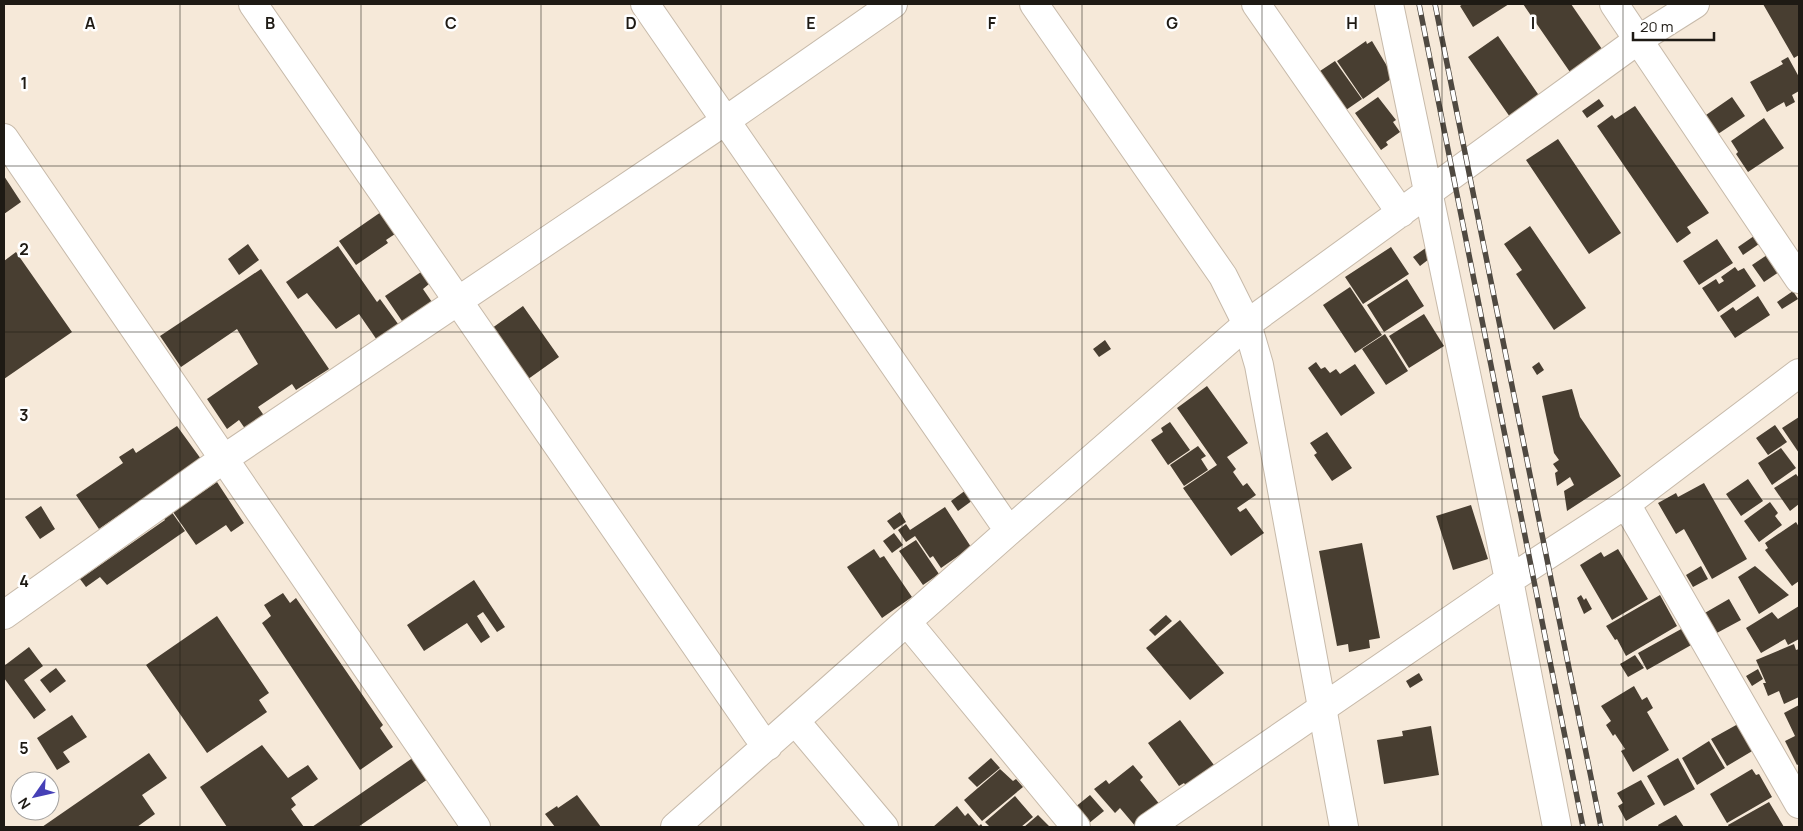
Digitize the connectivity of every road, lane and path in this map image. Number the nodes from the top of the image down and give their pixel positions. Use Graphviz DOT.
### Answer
graph roads {
  1 [pos="253,4"];
  2 [pos="645,4"];
  3 [pos="893,4"];
  4 [pos="1034,4"];
  5 [pos="1256,4"];
  6 [pos="1389,4"];
  7 [pos="1614,4"];
  8 [pos="1695,4"];
  9 [pos="1638,40"];
  10 [pos="725,121"];
  11 [pos="4,138"];
  12 [pos="1429,192"];
  13 [pos="1401,212"];
  14 [pos="1799,279"];
  15 [pos="458,301"];
  16 [pos="1247,324"];
  17 [pos="1799,373"];
  18 [pos="222,460"];
  19 [pos="1626,504"];
  20 [pos="1009,531"];
  21 [pos="1509,580"];
  22 [pos="4,615"];
  23 [pos="907,622"];
  24 [pos="1323,708"];
  25 [pos="796,722"];
  26 [pos="768,746"];
  27 [pos="1799,804"];
  28 [pos="476,827"];
  29 [pos="675,827"];
  30 [pos="884,827"];
  31 [pos="1076,827"];
  32 [pos="1149,827"];
  33 [pos="1344,827"];
  34 [pos="1557,827"];
  1 -- 15 [label="street"];
  2 -- 10 [label="street"];
  3 -- 10 [label="street"];
  4 -- 16 [label="street"];
  5 -- 13 [label="street"];
  6 -- 12 [label="street"];
  7 -- 9 [label="street"];
  8 -- 9 [label="street"];
  9 -- 12 [label="street"];
  9 -- 14 [label="street"];
  10 -- 15 [label="street"];
  10 -- 20 [label="street"];
  11 -- 18 [label="street"];
  12 -- 13 [label="street"];
  12 -- 21 [label="street"];
  13 -- 16 [label="street"];
  15 -- 18 [label="street"];
  15 -- 26 [label="street"];
  16 -- 20 [label="street"];
  16 -- 24 [label="street"];
  17 -- 19 [label="street"];
  18 -- 22 [label="street"];
  18 -- 28 [label="street"];
  19 -- 21 [label="street"];
  19 -- 27 [label="street"];
  20 -- 23 [label="street"];
  21 -- 24 [label="street"];
  21 -- 34 [label="street"];
  23 -- 25 [label="street"];
  23 -- 31 [label="street"];
  24 -- 32 [label="street"];
  24 -- 33 [label="street"];
  25 -- 26 [label="street"];
  25 -- 30 [label="street"];
  26 -- 29 [label="street"];
}
